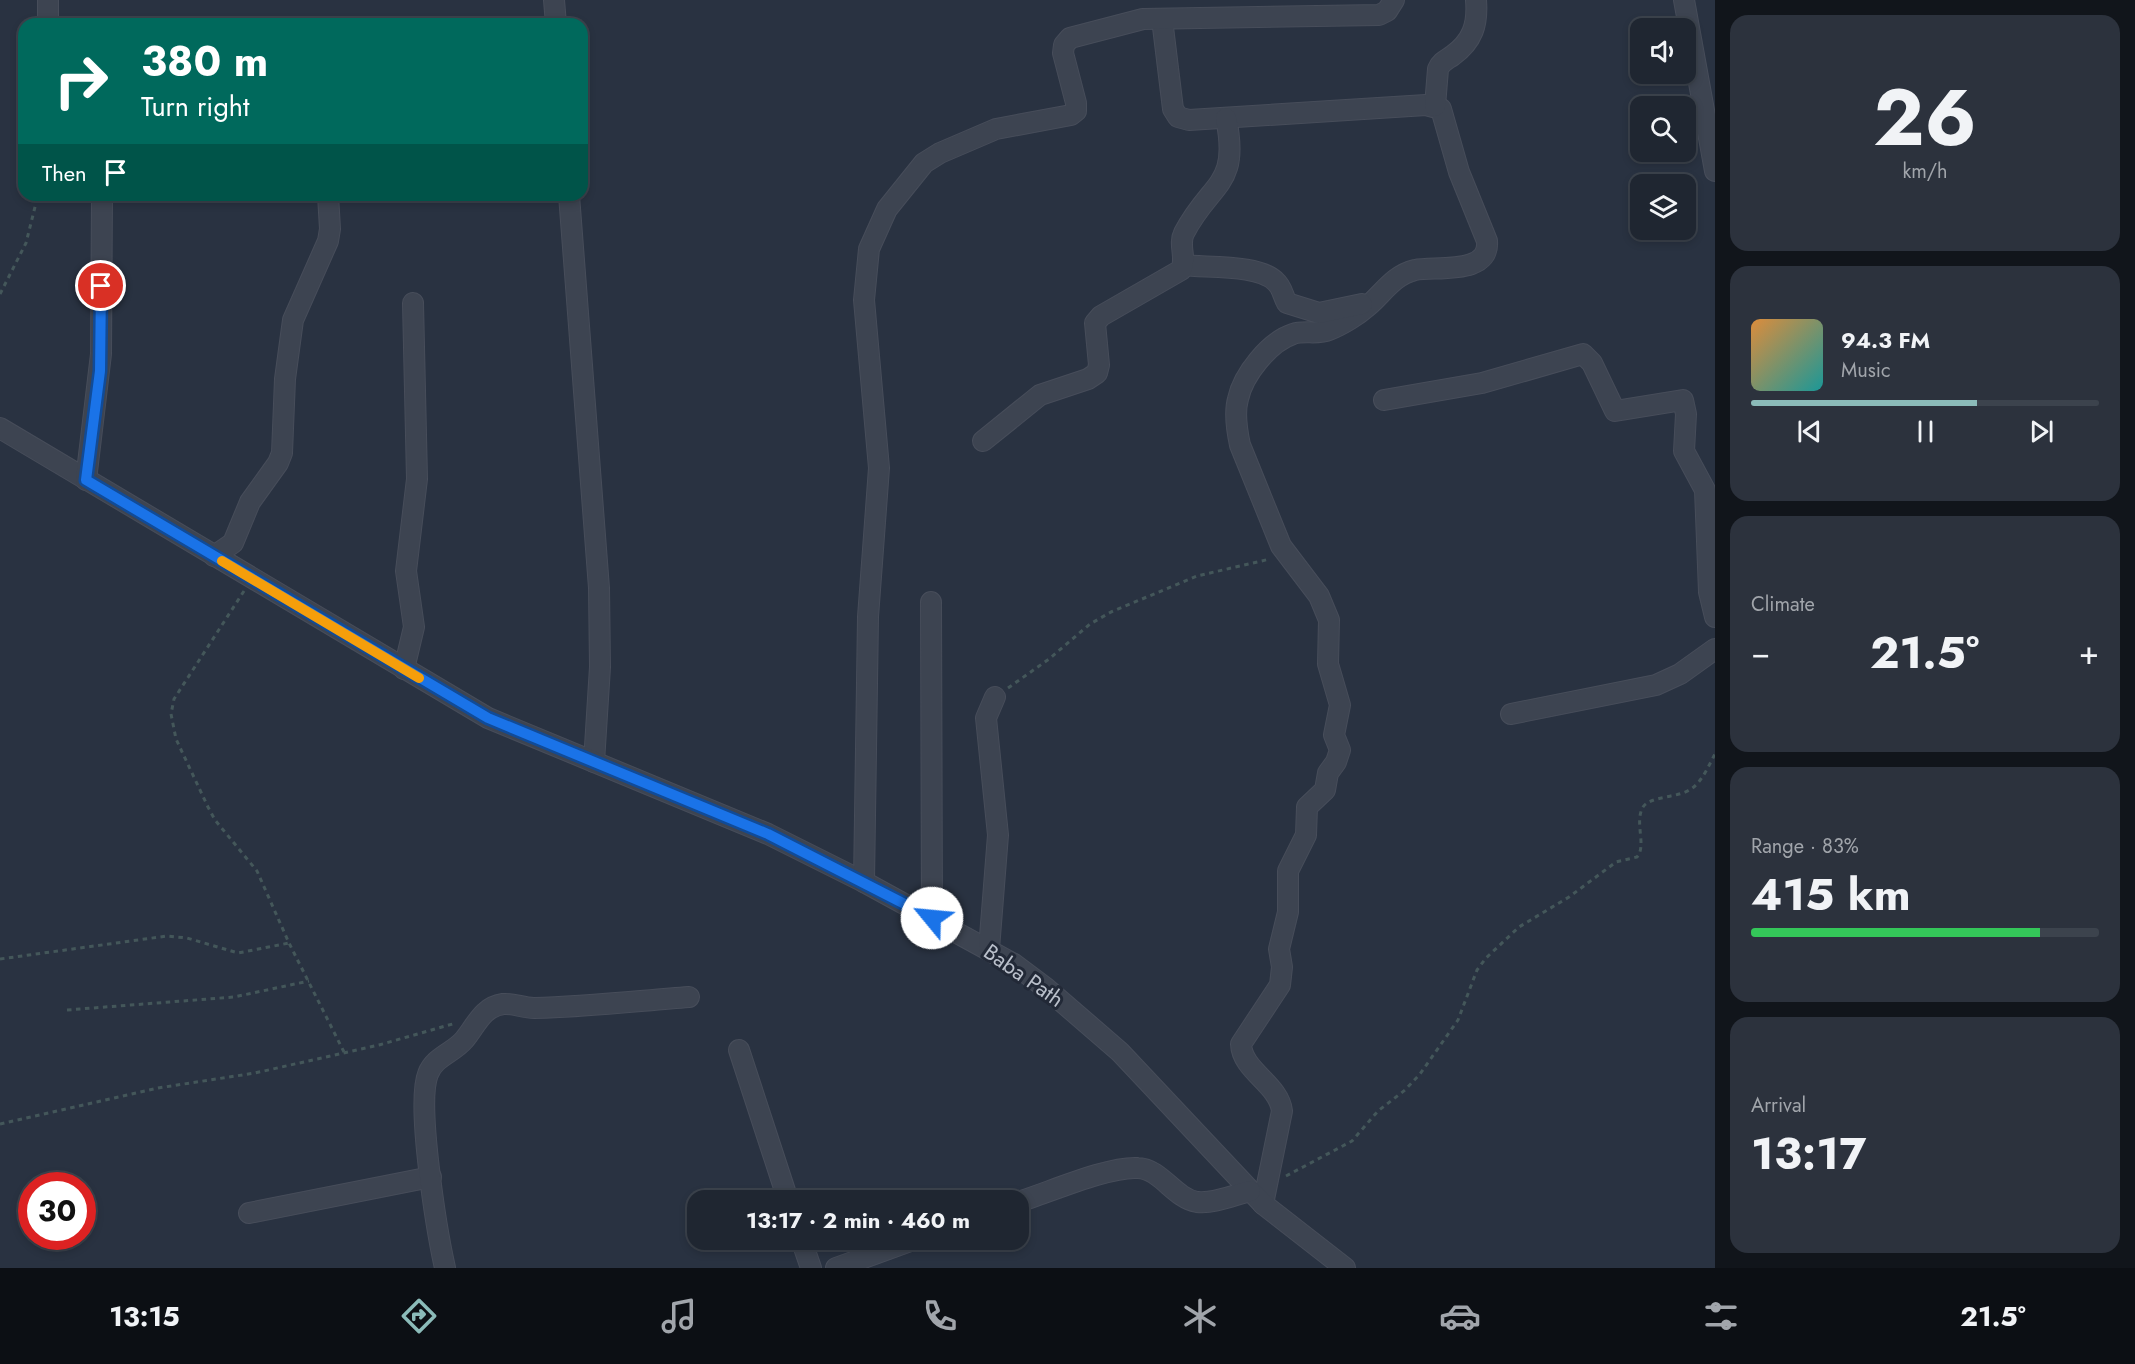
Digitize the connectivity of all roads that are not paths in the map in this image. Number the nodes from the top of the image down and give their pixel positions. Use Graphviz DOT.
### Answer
graph roads {
  1 [pos="48,0"];
  2 [pos="554,0"];
  3 [pos="1394,0"];
  4 [pos="1476,0"];
  5 [pos="1684,0"];
  6 [pos="48,18"];
  7 [pos="556,18"];
  8 [pos="1162,19"];
  9 [pos="1436,106"];
  10 [pos="1226,118"];
  11 [pos="1715,171"];
  12 [pos="102,201"];
  13 [pos="328,201"];
  14 [pos="569,201"];
  15 [pos="1183,265"];
  16 [pos="413,303"];
  17 [pos="1371,303"];
  18 [pos="1384,400"];
  19 [pos="0,428"];
  20 [pos="983,441"];
  21 [pos="93,484"];
  22 [pos="214,556"];
  23 [pos="932,602"];
  24 [pos="1715,617"];
  25 [pos="1715,649"];
  26 [pos="404,669"];
  27 [pos="995,697"];
  28 [pos="1510,714"];
  29 [pos="594,762"];
  30 [pos="864,882"];
  31 [pos="932,918"];
  32 [pos="989,949"];
  33 [pos="689,997"];
  34 [pos="740,1050"];
  35 [pos="431,1177"];
  36 [pos="785,1190"];
  37 [pos="1260,1194"];
  38 [pos="1029,1198"];
  39 [pos="249,1213"];
  40 [pos="805,1250"];
  41 [pos="886,1250"];
  42 [pos="445,1268"];
  43 [pos="811,1268"];
  44 [pos="836,1268"];
  45 [pos="1344,1268"];
  1 -- 6 [label="street"];
  2 -- 7 [label="street"];
  3 -- 8 [label="street"];
  4 -- 9 [label="street"];
  5 -- 11 [label="street"];
  8 -- 10 [label="street"];
  8 -- 30 [label="street"];
  9 -- 10 [label="street"];
  9 -- 17 [label="street"];
  10 -- 15 [label="street"];
  12 -- 21 [label="street"];
  13 -- 22 [label="street"];
  14 -- 29 [label="street"];
  15 -- 17 [label="street"];
  15 -- 20 [label="street"];
  16 -- 26 [label="street"];
  17 -- 37 [label="street"];
  18 -- 24 [label="street"];
  19 -- 21 [label="street, Baba Path"];
  21 -- 22 [label="street, Baba Path"];
  22 -- 26 [label="street, Baba Path"];
  23 -- 31 [label="street"];
  25 -- 28 [label="street"];
  26 -- 29 [label="street, Baba Path"];
  27 -- 32 [label="street"];
  29 -- 30 [label="street, Baba Path"];
  30 -- 31 [label="street, Baba Path"];
  31 -- 32 [label="street, Baba Path"];
  32 -- 37 [label="street, Baba Path"];
  33 -- 35 [label="street"];
  34 -- 36 [label="street"];
  35 -- 39 [label="street"];
  35 -- 42 [label="street"];
  37 -- 38 [label="street"];
  37 -- 45 [label="street, Baba Path"];
  40 -- 43 [label="street"];
  41 -- 44 [label="street"];
}
